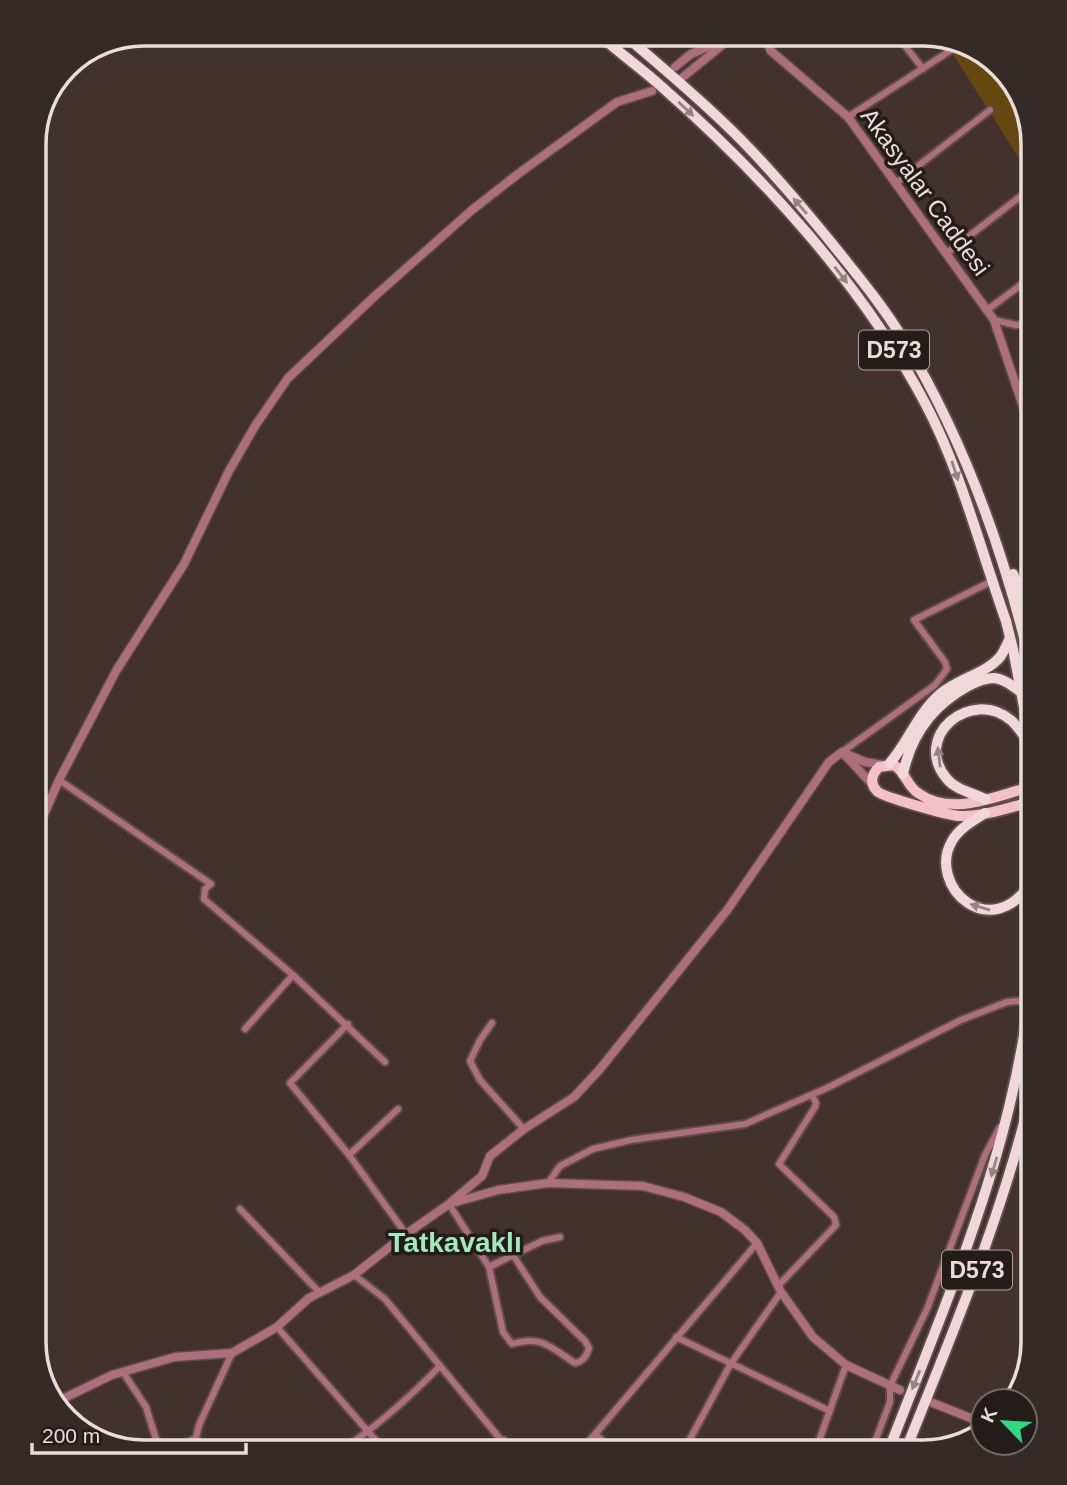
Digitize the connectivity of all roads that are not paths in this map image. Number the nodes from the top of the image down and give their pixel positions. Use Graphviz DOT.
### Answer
graph roads {
  1 [pos="613,46"];
  2 [pos="637,46"];
  3 [pos="709,46"];
  4 [pos="721,46"];
  5 [pos="768,46"];
  6 [pos="905,46"];
  7 [pos="952,50"];
  8 [pos="675,67"];
  9 [pos="923,69"];
  10 [pos="678,81"];
  11 [pos="652,91"];
  12 [pos="990,110"];
  13 [pos="848,117"];
  14 [pos="896,183"];
  15 [pos="1021,196"];
  16 [pos="947,253"];
  17 [pos="1021,285"];
  18 [pos="987,310"];
  19 [pos="994,320"];
  20 [pos="1021,325"];
  21 [pos="1021,394"];
  22 [pos="989,520"];
  23 [pos="992,581"];
  24 [pos="1021,593"];
  25 [pos="1021,620"];
  26 [pos="1010,638"];
  27 [pos="1021,688"];
  28 [pos="1021,692"];
  29 [pos="1021,732"];
  30 [pos="842,752"];
  31 [pos="886,765"];
  32 [pos="903,775"];
  33 [pos="59,780"];
  34 [pos="873,786"];
  35 [pos="1021,789"];
  36 [pos="891,796"];
  37 [pos="985,799"];
  38 [pos="1021,804"];
  39 [pos="46,810"];
  40 [pos="985,813"];
  41 [pos="1021,895"];
  42 [pos="293,975"];
  43 [pos="1021,1000"];
  44 [pos="492,1023"];
  45 [pos="348,1024"];
  46 [pos="245,1029"];
  47 [pos="1021,1058"];
  48 [pos="385,1062"];
  49 [pos="812,1095"];
  50 [pos="398,1110"];
  51 [pos="1009,1112"];
  52 [pos="524,1129"];
  53 [pos="1021,1137"];
  54 [pos="349,1155"];
  55 [pos="548,1183"];
  56 [pos="449,1203"];
  57 [pos="240,1209"];
  58 [pos="406,1234"];
  59 [pos="560,1237"];
  60 [pos="757,1243"];
  61 [pos="513,1255"];
  62 [pos="489,1267"];
  63 [pos="355,1275"];
  64 [pos="780,1289"];
  65 [pos="320,1293"];
  66 [pos="277,1327"];
  67 [pos="677,1337"];
  68 [pos="232,1353"];
  69 [pos="730,1365"];
  70 [pos="846,1365"];
  71 [pos="440,1366"];
  72 [pos="123,1372"];
  73 [pos="890,1386"];
  74 [pos="900,1390"];
  75 [pos="64,1398"];
  76 [pos="933,1403"];
  77 [pos="830,1411"];
  78 [pos="969,1417"];
  79 [pos="369,1432"];
  80 [pos="596,1435"];
  81 [pos="196,1438"];
  82 [pos="156,1439"];
  83 [pos="358,1439"];
  84 [pos="375,1439"];
  85 [pos="504,1440"];
  86 [pos="592,1440"];
  87 [pos="601,1440"];
  88 [pos="689,1440"];
  89 [pos="819,1440"];
  90 [pos="876,1440"];
  91 [pos="893,1440"];
  92 [pos="910,1440"];
  1 -- 23 [label="highway, D573, one-way"];
  2 -- 10 [label="highway, D573"];
  3 -- 8 [label="street"];
  4 -- 10 [label="street"];
  5 -- 13 [label="street, Akasyalar Caddesi"];
  6 -- 9 [label="street"];
  7 -- 9 [label="street"];
  9 -- 13 [label="street"];
  22 -- 10 [label="highway, D573, one-way"];
  11 -- 33 [label="street"];
  12 -- 14 [label="street"];
  13 -- 14 [label="street, Akasyalar Caddesi"];
  14 -- 16 [label="street, Akasyalar Caddesi"];
  15 -- 16 [label="street"];
  16 -- 18 [label="street, Akasyalar Caddesi"];
  17 -- 18 [label="street"];
  18 -- 19 [label="street, Akasyalar Caddesi"];
  19 -- 20 [label="street"];
  19 -- 21 [label="street, Akasyalar Caddesi"];
  22 -- 24 [label="highway"];
  22 -- 25 [label="highway, D573"];
  23 -- 26 [label="highway, D573"];
  23 -- 30 [label="street"];
  26 -- 27 [label="highway, D573"];
  26 -- 31 [label="highway"];
  28 -- 32 [label="highway"];
  37 -- 29 [label="highway, one-way"];
  30 -- 31 [label="street"];
  30 -- 34 [label="street"];
  30 -- 52 [label="street"];
  31 -- 32 [label="main road"];
  31 -- 34 [label="main road"];
  32 -- 36 [label="main road"];
  32 -- 37 [label="main road"];
  33 -- 39 [label="street"];
  33 -- 42 [label="street"];
  34 -- 36 [label="main road"];
  35 -- 37 [label="main road"];
  36 -- 40 [label="main road"];
  38 -- 40 [label="main road"];
  41 -- 40 [label="highway, one-way"];
  42 -- 45 [label="street"];
  42 -- 46 [label="street"];
  43 -- 49 [label="street"];
  44 -- 52 [label="street"];
  45 -- 48 [label="street"];
  45 -- 54 [label="street"];
  47 -- 51 [label="highway, D573"];
  49 -- 55 [label="street"];
  49 -- 64 [label="street"];
  50 -- 54 [label="street"];
  51 -- 73 [label="street"];
  51 -- 91 [label="highway, D573, one-way"];
  52 -- 56 [label="street"];
  53 -- 92 [label="highway, D573"];
  54 -- 58 [label="street"];
  55 -- 56 [label="street"];
  55 -- 60 [label="street"];
  56 -- 58 [label="street"];
  56 -- 62 [label="street"];
  57 -- 65 [label="street"];
  58 -- 63 [label="street"];
  59 -- 61 [label="street"];
  60 -- 64 [label="street"];
  60 -- 67 [label="street"];
  61 -- 62 [label="street"];
  61 -- 62 [label="street"];
  63 -- 65 [label="street"];
  63 -- 71 [label="street"];
  64 -- 69 [label="street"];
  64 -- 70 [label="street"];
  65 -- 66 [label="street"];
  66 -- 68 [label="street"];
  66 -- 79 [label="street"];
  67 -- 69 [label="street"];
  67 -- 80 [label="street"];
  68 -- 72 [label="street"];
  68 -- 81 [label="street"];
  69 -- 77 [label="street"];
  69 -- 88 [label="street"];
  70 -- 73 [label="street"];
  70 -- 77 [label="street"];
  71 -- 79 [label="street"];
  71 -- 85 [label="street"];
  72 -- 75 [label="street"];
  72 -- 82 [label="street"];
  73 -- 74 [label="street"];
  73 -- 90 [label="street"];
  76 -- 78 [label="street"];
  77 -- 89 [label="street"];
  79 -- 83 [label="street"];
  79 -- 84 [label="street"];
  80 -- 86 [label="street"];
  80 -- 87 [label="street"];
}
